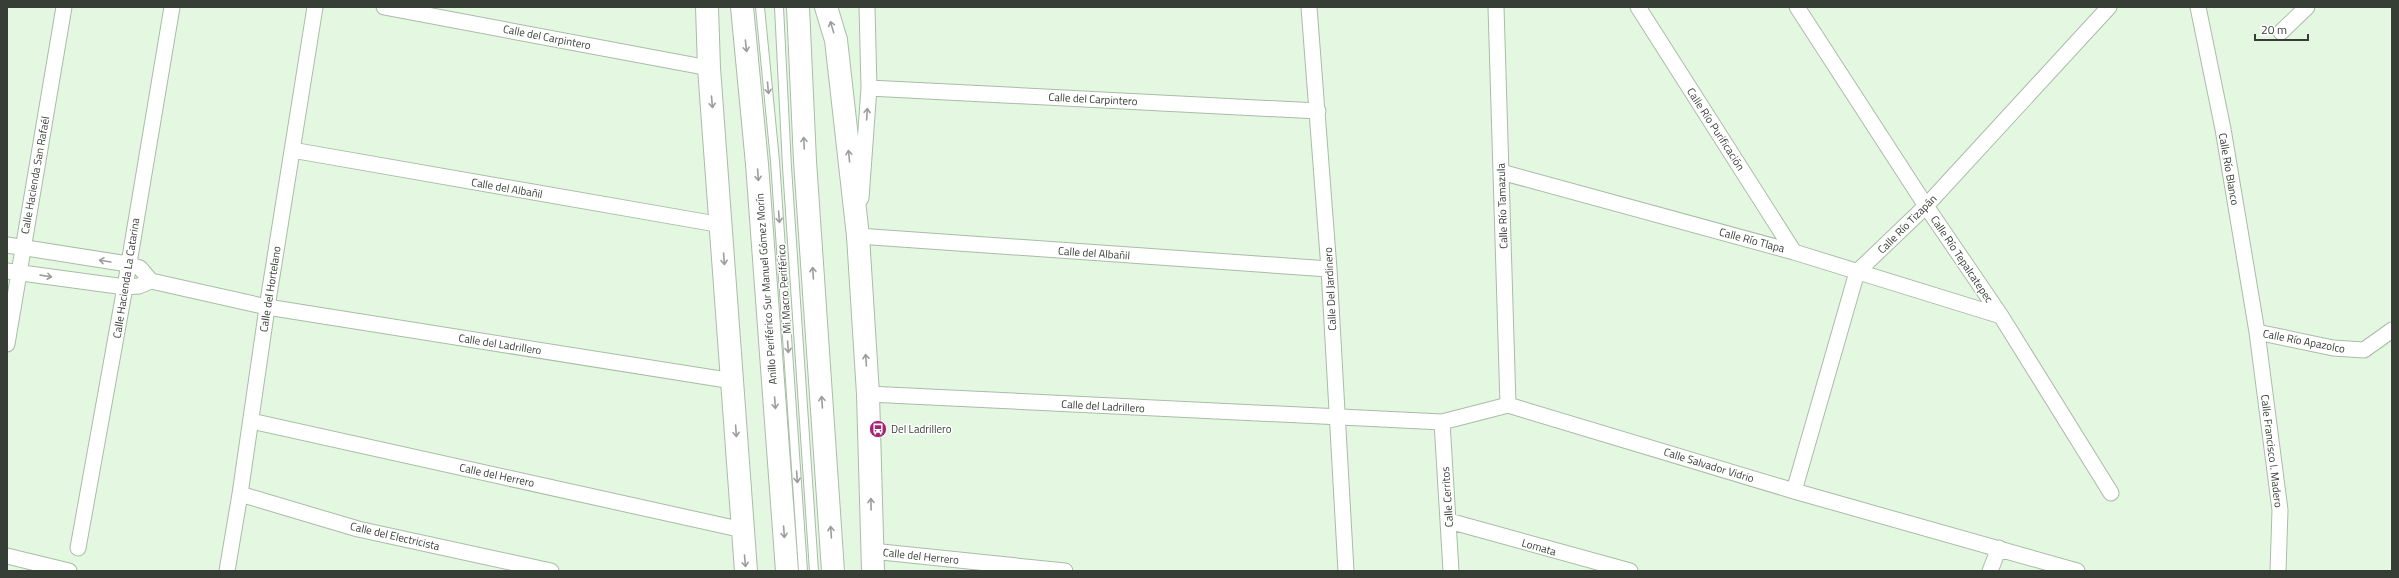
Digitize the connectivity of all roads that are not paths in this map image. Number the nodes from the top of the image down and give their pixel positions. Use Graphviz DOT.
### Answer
graph roads {
  1 [pos="64,7"];
  2 [pos="172,7"];
  3 [pos="315,7"];
  4 [pos="384,7"];
  5 [pos="707,7"];
  6 [pos="742,7"];
  7 [pos="760,7"];
  8 [pos="779,7"];
  9 [pos="798,7"];
  10 [pos="826,7"];
  11 [pos="867,7"];
  12 [pos="1309,7"];
  13 [pos="1496,7"];
  14 [pos="1638,7"];
  15 [pos="1797,7"];
  16 [pos="2109,7"];
  17 [pos="2198,7"];
  18 [pos="2307,7"];
  19 [pos="2281,32"];
  20 [pos="709,68"];
  21 [pos="869,88"];
  22 [pos="1318,110"];
  23 [pos="292,150"];
  24 [pos="1500,172"];
  25 [pos="1926,206"];
  26 [pos="722,225"];
  27 [pos="858,236"];
  28 [pos="7,245"];
  29 [pos="23,247"];
  30 [pos="1794,252"];
  31 [pos="128,264"];
  32 [pos="1329,269"];
  33 [pos="13,272"];
  34 [pos="1857,272"];
  35 [pos="151,281"];
  36 [pos="125,287"];
  37 [pos="267,307"];
  38 [pos="2001,316"];
  39 [pos="2392,330"];
  40 [pos="2257,332"];
  41 [pos="7,344"];
  42 [pos="733,381"];
  43 [pos="868,394"];
  44 [pos="1508,406"];
  45 [pos="1338,417"];
  46 [pos="252,421"];
  47 [pos="1442,422"];
  48 [pos="1794,490"];
  49 [pos="2112,493"];
  50 [pos="240,494"];
  51 [pos="1449,521"];
  52 [pos="743,530"];
  53 [pos="78,548"];
  54 [pos="1999,548"];
  55 [pos="7,556"];
  56 [pos="872,561"];
  57 [pos="1581,565"];
  58 [pos="69,571"];
  59 [pos="227,571"];
  60 [pos="551,571"];
  61 [pos="746,571"];
  62 [pos="787,571"];
  63 [pos="803,571"];
  64 [pos="814,571"];
  65 [pos="833,571"];
  66 [pos="1065,571"];
  67 [pos="1346,571"];
  68 [pos="1451,571"];
  69 [pos="1630,571"];
  70 [pos="1990,571"];
  71 [pos="2077,571"];
  72 [pos="2278,571"];
  1 -- 29 [label="street, Calle Hacienda San Rafaél"];
  2 -- 31 [label="street, Calle Hacienda La Catarina"];
  3 -- 23 [label="street, Calle del Hortelano"];
  4 -- 20 [label="street, Calle del Carpintero"];
  5 -- 20 [label="main road"];
  6 -- 62 [label="main road, Anillo Periférico Sur Manuel Gómez Morín, one-way"];
  7 -- 63 [label="lane, Mi Macro Periférico, one-way"];
  8 -- 64 [label="lane, Mi Macro Periférico"];
  65 -- 9 [label="main road, one-way"];
  27 -- 10 [label="main road, one-way"];
  11 -- 21 [label="street"];
  12 -- 22 [label="street, Calle Del Jardinero"];
  13 -- 24 [label="street, Calle Río Tamazula"];
  14 -- 30 [label="street, Calle Río Purificación"];
  15 -- 25 [label="street, Calle Río Tepalcatepec"];
  16 -- 25 [label="street, Calle Río Tizapán"];
  17 -- 40 [label="street, Calle Río Blanco"];
  18 -- 19 [label="street"];
  20 -- 26 [label="main road, one-way"];
  21 -- 22 [label="street, Calle del Carpintero"];
  27 -- 21 [label="street, one-way"];
  22 -- 32 [label="street, Calle Del Jardinero"];
  23 -- 26 [label="street, Calle del Albañil"];
  23 -- 37 [label="street, Calle del Hortelano"];
  24 -- 30 [label="street, Calle Río Tlapa"];
  24 -- 44 [label="street, Calle Río Tamazula"];
  25 -- 34 [label="street, Calle Río Tizapán"];
  25 -- 38 [label="street, Calle Río Tepalcatepec"];
  26 -- 42 [label="main road, one-way"];
  27 -- 32 [label="street, Calle del Albañil"];
  43 -- 27 [label="main road, one-way"];
  28 -- 29 [label="street"];
  31 -- 29 [label="street, one-way"];
  29 -- 33 [label="street, Calle Hacienda San Rafaél"];
  30 -- 34 [label="street, Calle Río Tlapa"];
  31 -- 35 [label="street"];
  31 -- 36 [label="street, Calle Hacienda La Catarina"];
  32 -- 45 [label="street, Calle Del Jardinero"];
  33 -- 36 [label="street, one-way"];
  33 -- 41 [label="street, Calle Hacienda San Rafaél"];
  34 -- 38 [label="street, Calle Río Tlapa"];
  34 -- 48 [label="street"];
  35 -- 36 [label="street"];
  35 -- 37 [label="street, Calle del Ladrillero"];
  36 -- 53 [label="street, Calle Hacienda La Catarina"];
  37 -- 42 [label="street, Calle del Ladrillero"];
  37 -- 46 [label="street, Calle del Hortelano"];
  38 -- 49 [label="street, Calle Río Tepalcatepec"];
  39 -- 40 [label="street, Calle Río Apazolco"];
  40 -- 72 [label="street, Calle Francisco I. Madero"];
  42 -- 52 [label="main road, one-way"];
  43 -- 45 [label="street, Calle del Ladrillero"];
  56 -- 43 [label="main road, one-way"];
  44 -- 47 [label="street, Calle Salvador Vidrio"];
  44 -- 48 [label="street, Calle Salvador Vidrio"];
  45 -- 47 [label="street, Calle Salvador Vidrio"];
  45 -- 67 [label="street, Calle Del Jardinero"];
  46 -- 50 [label="street, Calle del Hortelano"];
  46 -- 52 [label="street, Calle del Herrero"];
  47 -- 51 [label="street, Calle Cerritos"];
  48 -- 54 [label="street, Calle Salvador Vidrio"];
  50 -- 59 [label="street, Calle del Hortelano"];
  50 -- 60 [label="street, Calle del Electricista"];
  51 -- 57 [label="street, Lomata"];
  51 -- 68 [label="street, Calle Cerritos"];
  52 -- 61 [label="main road, one-way"];
  54 -- 70 [label="street"];
  54 -- 71 [label="street, Calle Salvador Vidrio"];
  55 -- 58 [label="street"];
  56 -- 66 [label="street, Calle del Herrero"];
  57 -- 69 [label="street, Lomata"];
}
